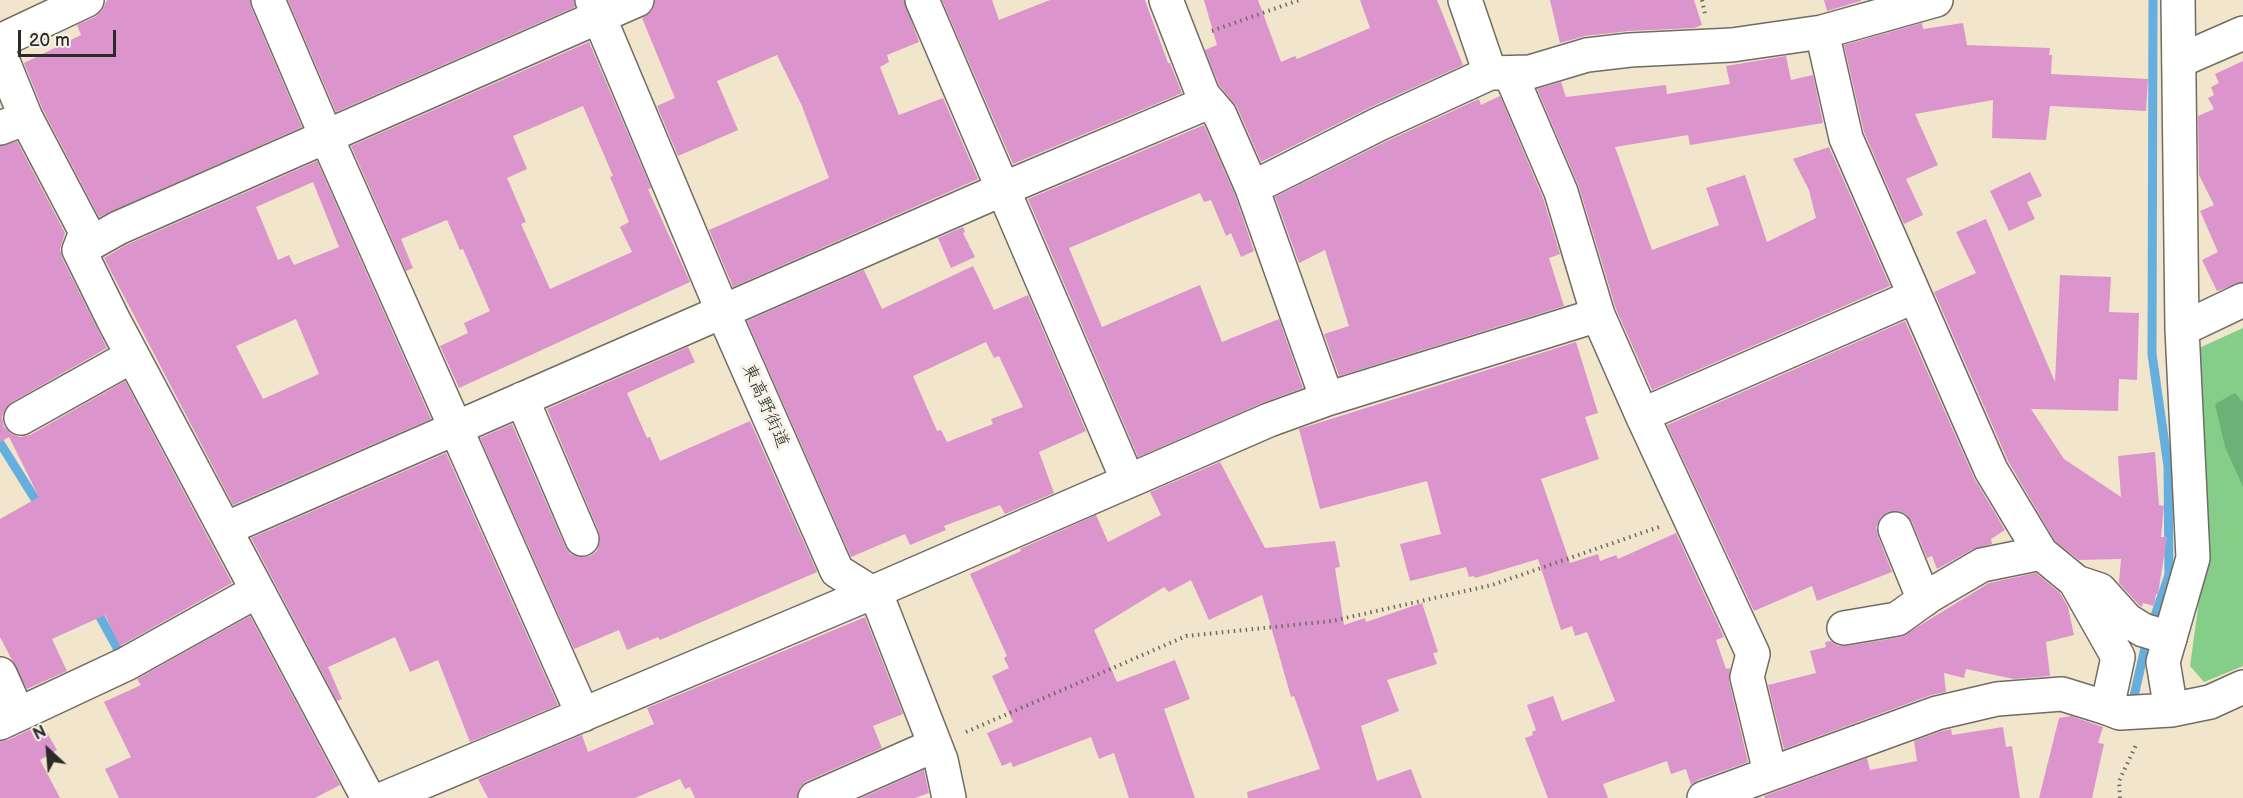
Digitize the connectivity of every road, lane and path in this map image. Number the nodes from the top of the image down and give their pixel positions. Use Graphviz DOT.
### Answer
graph roads {
  1 [pos="87,0"];
  2 [pos="268,0"];
  3 [pos="637,0"];
  4 [pos="922,0"];
  5 [pos="1166,0"];
  6 [pos="1299,0"];
  7 [pos="1465,0"];
  8 [pos="1936,0"];
  9 [pos="2178,0"];
  10 [pos="595,8"];
  11 [pos="1872,9"];
  12 [pos="1821,32"];
  13 [pos="2243,33"];
  14 [pos="0,41"];
  15 [pos="1183,42"];
  16 [pos="0,54"];
  17 [pos="2179,62"];
  18 [pos="1500,73"];
  19 [pos="1209,102"];
  20 [pos="13,123"];
  21 [pos="326,136"];
  22 [pos="1252,188"];
  23 [pos="1003,189"];
  24 [pos="80,250"];
  25 [pos="1915,296"];
  26 [pos="2243,300"];
  27 [pos="724,312"];
  28 [pos="1598,315"];
  29 [pos="2182,328"];
  30 [pos="132,356"];
  31 [pos="522,399"];
  32 [pos="1327,399"];
  33 [pos="1642,415"];
  34 [pos="21,418"];
  35 [pos="456,429"];
  36 [pos="1128,481"];
  37 [pos="1690,516"];
  38 [pos="225,529"];
  39 [pos="1895,529"];
  40 [pos="582,538"];
  41 [pos="2041,553"];
  42 [pos="2075,581"];
  43 [pos="257,591"];
  44 [pos="871,592"];
  45 [pos="1924,600"];
  46 [pos="1844,628"];
  47 [pos="2157,635"];
  48 [pos="0,674"];
  49 [pos="2243,687"];
  50 [pos="2106,708"];
  51 [pos="2156,711"];
  52 [pos="583,715"];
  53 [pos="9,719"];
  54 [pos="935,745"];
  55 [pos="1759,784"];
  56 [pos="368,798"];
  57 [pos="385,798"];
  58 [pos="815,798"];
  59 [pos="949,798"];
  60 [pos="1704,798"];
  61 [pos="2120,798"];
  1 -- 14 [label="street"];
  2 -- 21 [label="street"];
  3 -- 10 [label="street"];
  4 -- 23 [label="street"];
  5 -- 15 [label="street"];
  6 -- 15 [label="path"];
  7 -- 18 [label="street"];
  8 -- 11 [label="street"];
  9 -- 17 [label="street"];
  10 -- 21 [label="street"];
  10 -- 27 [label="street, 東高野街道"];
  11 -- 12 [label="street"];
  12 -- 18 [label="street"];
  12 -- 25 [label="street"];
  13 -- 17 [label="street"];
  15 -- 19 [label="street"];
  16 -- 20 [label="street"];
  17 -- 29 [label="street"];
  18 -- 22 [label="street"];
  18 -- 28 [label="street"];
  19 -- 22 [label="street"];
  19 -- 23 [label="street"];
  20 -- 24 [label="street"];
  21 -- 24 [label="street"];
  21 -- 35 [label="street"];
  22 -- 32 [label="street"];
  23 -- 27 [label="street"];
  23 -- 36 [label="street"];
  24 -- 30 [label="street"];
  25 -- 33 [label="street"];
  25 -- 41 [label="street"];
  26 -- 29 [label="street"];
  27 -- 31 [label="street"];
  27 -- 44 [label="street, 東高野街道"];
  28 -- 32 [label="street"];
  28 -- 33 [label="street"];
  29 -- 47 [label="street"];
  30 -- 34 [label="street"];
  30 -- 38 [label="street"];
  31 -- 35 [label="street"];
  31 -- 40 [label="street"];
  32 -- 36 [label="street"];
  33 -- 37 [label="street"];
  35 -- 38 [label="street"];
  35 -- 52 [label="street"];
  36 -- 44 [label="street"];
  37 -- 54 [label="path"];
  37 -- 55 [label="street"];
  38 -- 43 [label="street"];
  39 -- 45 [label="street"];
  41 -- 42 [label="street"];
  41 -- 45 [label="street"];
  42 -- 47 [label="street"];
  42 -- 50 [label="street"];
  43 -- 53 [label="street"];
  43 -- 56 [label="street"];
  44 -- 52 [label="street"];
  44 -- 54 [label="street, 東高野街道"];
  45 -- 46 [label="street"];
  47 -- 51 [label="street"];
  48 -- 53 [label="street"];
  49 -- 51 [label="street"];
  50 -- 51 [label="street"];
  50 -- 55 [label="street"];
  51 -- 61 [label="path"];
  52 -- 57 [label="street"];
  54 -- 58 [label="street"];
  54 -- 59 [label="street, 東高野街道"];
  55 -- 60 [label="street"];
}
